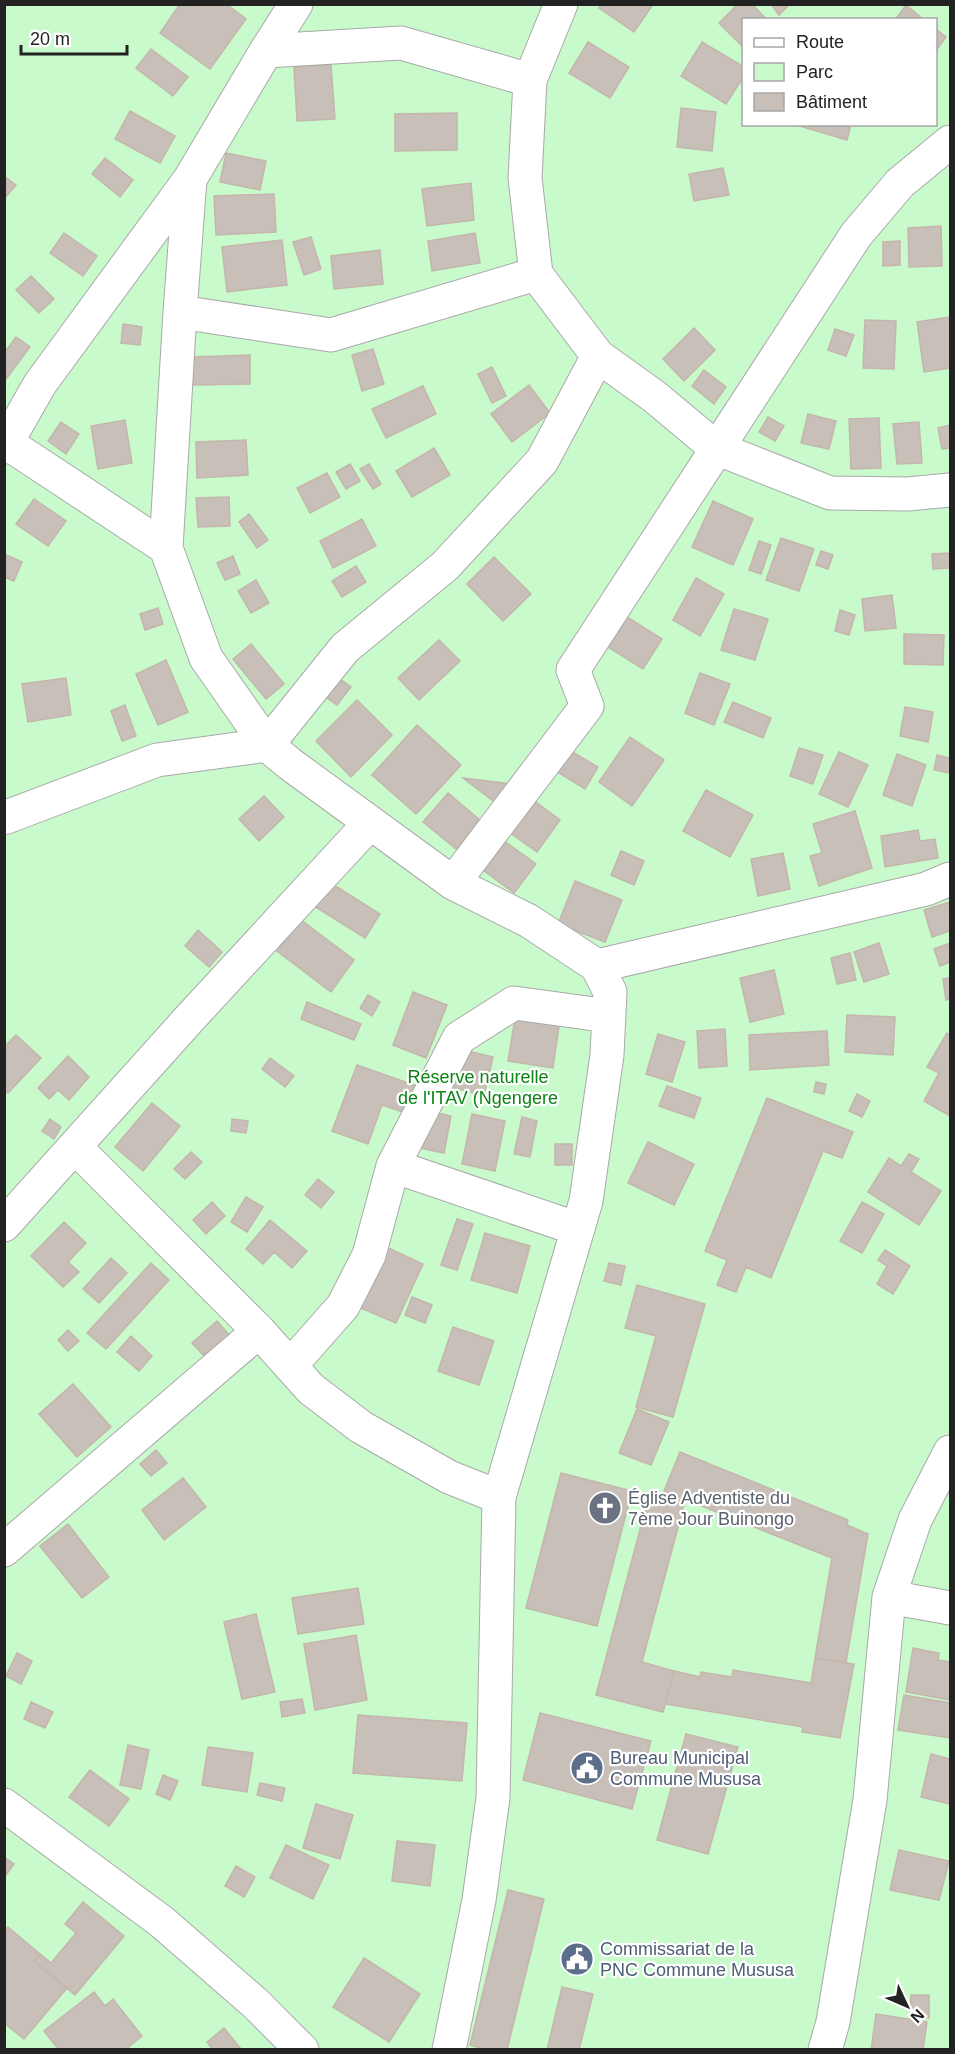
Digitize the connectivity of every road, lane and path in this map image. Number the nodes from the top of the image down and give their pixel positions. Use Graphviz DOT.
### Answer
graph roads {
  1 [pos="561,4"];
  2 [pos="288,8"];
  3 [pos="266,51"];
  4 [pos="530,80"];
  5 [pos="951,142"];
  6 [pos="190,179"];
  7 [pos="536,274"];
  8 [pos="180,312"];
  9 [pos="598,356"];
  10 [pos="5,444"];
  11 [pos="716,448"];
  12 [pos="951,490"];
  13 [pos="166,548"];
  14 [pos="267,745"];
  15 [pos="4,818"];
  16 [pos="370,823"];
  17 [pos="951,879"];
  18 [pos="453,883"];
  19 [pos="597,966"];
  20 [pos="609,1016"];
  21 [pos="75,1147"];
  22 [pos="393,1166"];
  23 [pos="4,1225"];
  24 [pos="578,1229"];
  25 [pos="259,1331"];
  26 [pos="290,1366"];
  27 [pos="951,1452"];
  28 [pos="499,1497"];
  29 [pos="4,1550"];
  30 [pos="889,1598"];
  31 [pos="951,1608"];
  32 [pos="4,1805"];
  33 [pos="302,2049"];
  34 [pos="449,2049"];
  35 [pos="825,2049"];
  1 -- 4 [label="street"];
  2 -- 3 [label="street"];
  3 -- 4 [label="street"];
  3 -- 6 [label="street"];
  4 -- 7 [label="street"];
  5 -- 11 [label="street"];
  6 -- 8 [label="street"];
  6 -- 10 [label="street"];
  7 -- 8 [label="street"];
  7 -- 9 [label="street"];
  8 -- 13 [label="street"];
  9 -- 11 [label="street"];
  9 -- 14 [label="street"];
  10 -- 13 [label="street"];
  11 -- 12 [label="street"];
  11 -- 18 [label="street"];
  13 -- 14 [label="street"];
  14 -- 15 [label="street"];
  14 -- 16 [label="street"];
  16 -- 18 [label="street"];
  16 -- 21 [label="street"];
  17 -- 19 [label="street"];
  18 -- 19 [label="street"];
  19 -- 20 [label="street"];
  20 -- 22 [label="street"];
  20 -- 24 [label="street"];
  21 -- 23 [label="street"];
  21 -- 25 [label="street"];
  22 -- 24 [label="street"];
  22 -- 26 [label="street"];
  24 -- 28 [label="street"];
  25 -- 26 [label="street"];
  25 -- 29 [label="street"];
  26 -- 28 [label="street"];
  27 -- 30 [label="street"];
  28 -- 34 [label="street"];
  30 -- 31 [label="street"];
  30 -- 35 [label="street"];
  32 -- 33 [label="street"];
}
